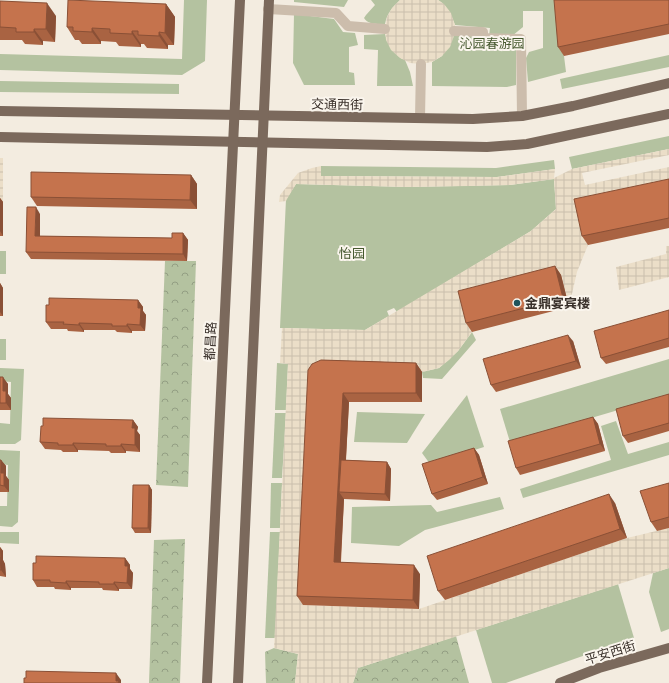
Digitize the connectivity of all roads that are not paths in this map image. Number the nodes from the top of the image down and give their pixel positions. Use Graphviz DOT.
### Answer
graph roads {
  1 [pos="240,0"];
  2 [pos="268,5"];
  3 [pos="385,29"];
  4 [pos="454,31"];
  5 [pos="421,64"];
  6 [pos="669,83"];
  7 [pos="0,111"];
  8 [pos="669,114"];
  9 [pos="234,115"];
  10 [pos="264,115"];
  11 [pos="522,116"];
  12 [pos="420,118"];
  13 [pos="0,137"];
  14 [pos="233,142"];
  15 [pos="262,142"];
  16 [pos="669,648"];
  17 [pos="206,683"];
  18 [pos="238,683"];
  19 [pos="560,683"];
  1 -- 9 [label="main road, 都昌路"];
  2 -- 3 [label="street"];
  2 -- 10 [label="main road"];
  4 -- 11 [label="street"];
  5 -- 12 [label="street"];
  6 -- 11 [label="main road, 交通西街"];
  7 -- 9 [label="main road, 交通西街"];
  8 -- 15 [label="main road"];
  9 -- 10 [label="main road, 交通西街"];
  9 -- 14 [label="main road, 都昌路"];
  10 -- 12 [label="main road, 交通西街"];
  10 -- 15 [label="main road"];
  11 -- 12 [label="main road, 交通西街"];
  13 -- 14 [label="main road"];
  14 -- 15 [label="main road"];
  14 -- 17 [label="main road, 都昌路"];
  15 -- 18 [label="main road"];
  16 -- 19 [label="main road, 平安西街"];
}
